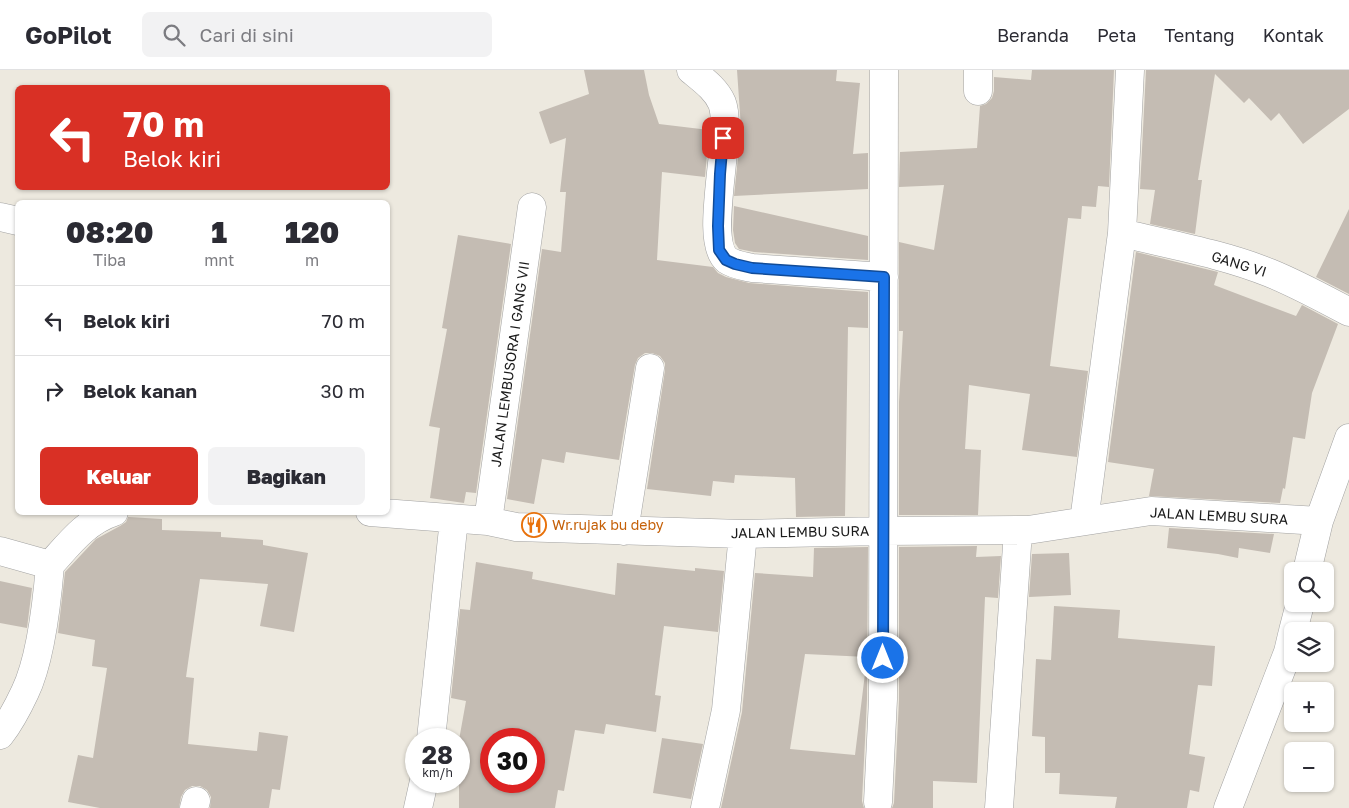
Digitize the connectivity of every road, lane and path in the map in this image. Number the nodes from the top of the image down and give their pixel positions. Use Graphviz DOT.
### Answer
graph roads {
  1 [pos="691,70"];
  2 [pos="884,70"];
  3 [pos="1130,70"];
  4 [pos="532,207"];
  5 [pos="0,217"];
  6 [pos="15,221"];
  7 [pos="1122,234"];
  8 [pos="884,277"];
  9 [pos="1349,312"];
  10 [pos="650,368"];
  11 [pos="1349,438"];
  12 [pos="390,514"];
  13 [pos="104,515"];
  14 [pos="454,519"];
  15 [pos="488,521"];
  16 [pos="1084,521"];
  17 [pos="1319,521"];
  18 [pos="624,531"];
  19 [pos="883,531"];
  20 [pos="1018,531"];
  21 [pos="743,534"];
  22 [pos="0,551"];
  23 [pos="1310,562"];
  24 [pos="50,565"];
  25 [pos="1284,662"];
  26 [pos="432,728"];
  27 [pos="0,735"];
  28 [pos="421,793"];
  29 [pos="878,802"];
  30 [pos="418,808"];
  31 [pos="705,808"];
  32 [pos="999,808"];
  33 [pos="1228,808"];
  1 -- 8 [label="street"];
  2 -- 8 [label="street"];
  3 -- 7 [label="street"];
  4 -- 15 [label="street, JALAN LEMBUSORA I GANG VII"];
  5 -- 6 [label="street"];
  7 -- 9 [label="street, GANG VI"];
  7 -- 16 [label="street"];
  8 -- 19 [label="street"];
  10 -- 18 [label="street"];
  11 -- 17 [label="street"];
  12 -- 14 [label="street, JALAN LEMBU SURA"];
  13 -- 24 [label="street"];
  14 -- 15 [label="street, JALAN LEMBU SURA"];
  14 -- 26 [label="street"];
  15 -- 18 [label="street, JALAN LEMBU SURA"];
  16 -- 17 [label="street, JALAN LEMBU SURA"];
  16 -- 20 [label="street, JALAN LEMBU SURA"];
  17 -- 23 [label="street"];
  18 -- 21 [label="street, JALAN LEMBU SURA"];
  19 -- 20 [label="street, JALAN LEMBU SURA"];
  19 -- 21 [label="street, JALAN LEMBU SURA"];
  19 -- 29 [label="street"];
  20 -- 32 [label="street"];
  21 -- 31 [label="street"];
  22 -- 24 [label="street"];
  24 -- 27 [label="street"];
  25 -- 33 [label="street"];
  28 -- 30 [label="street"];
}
